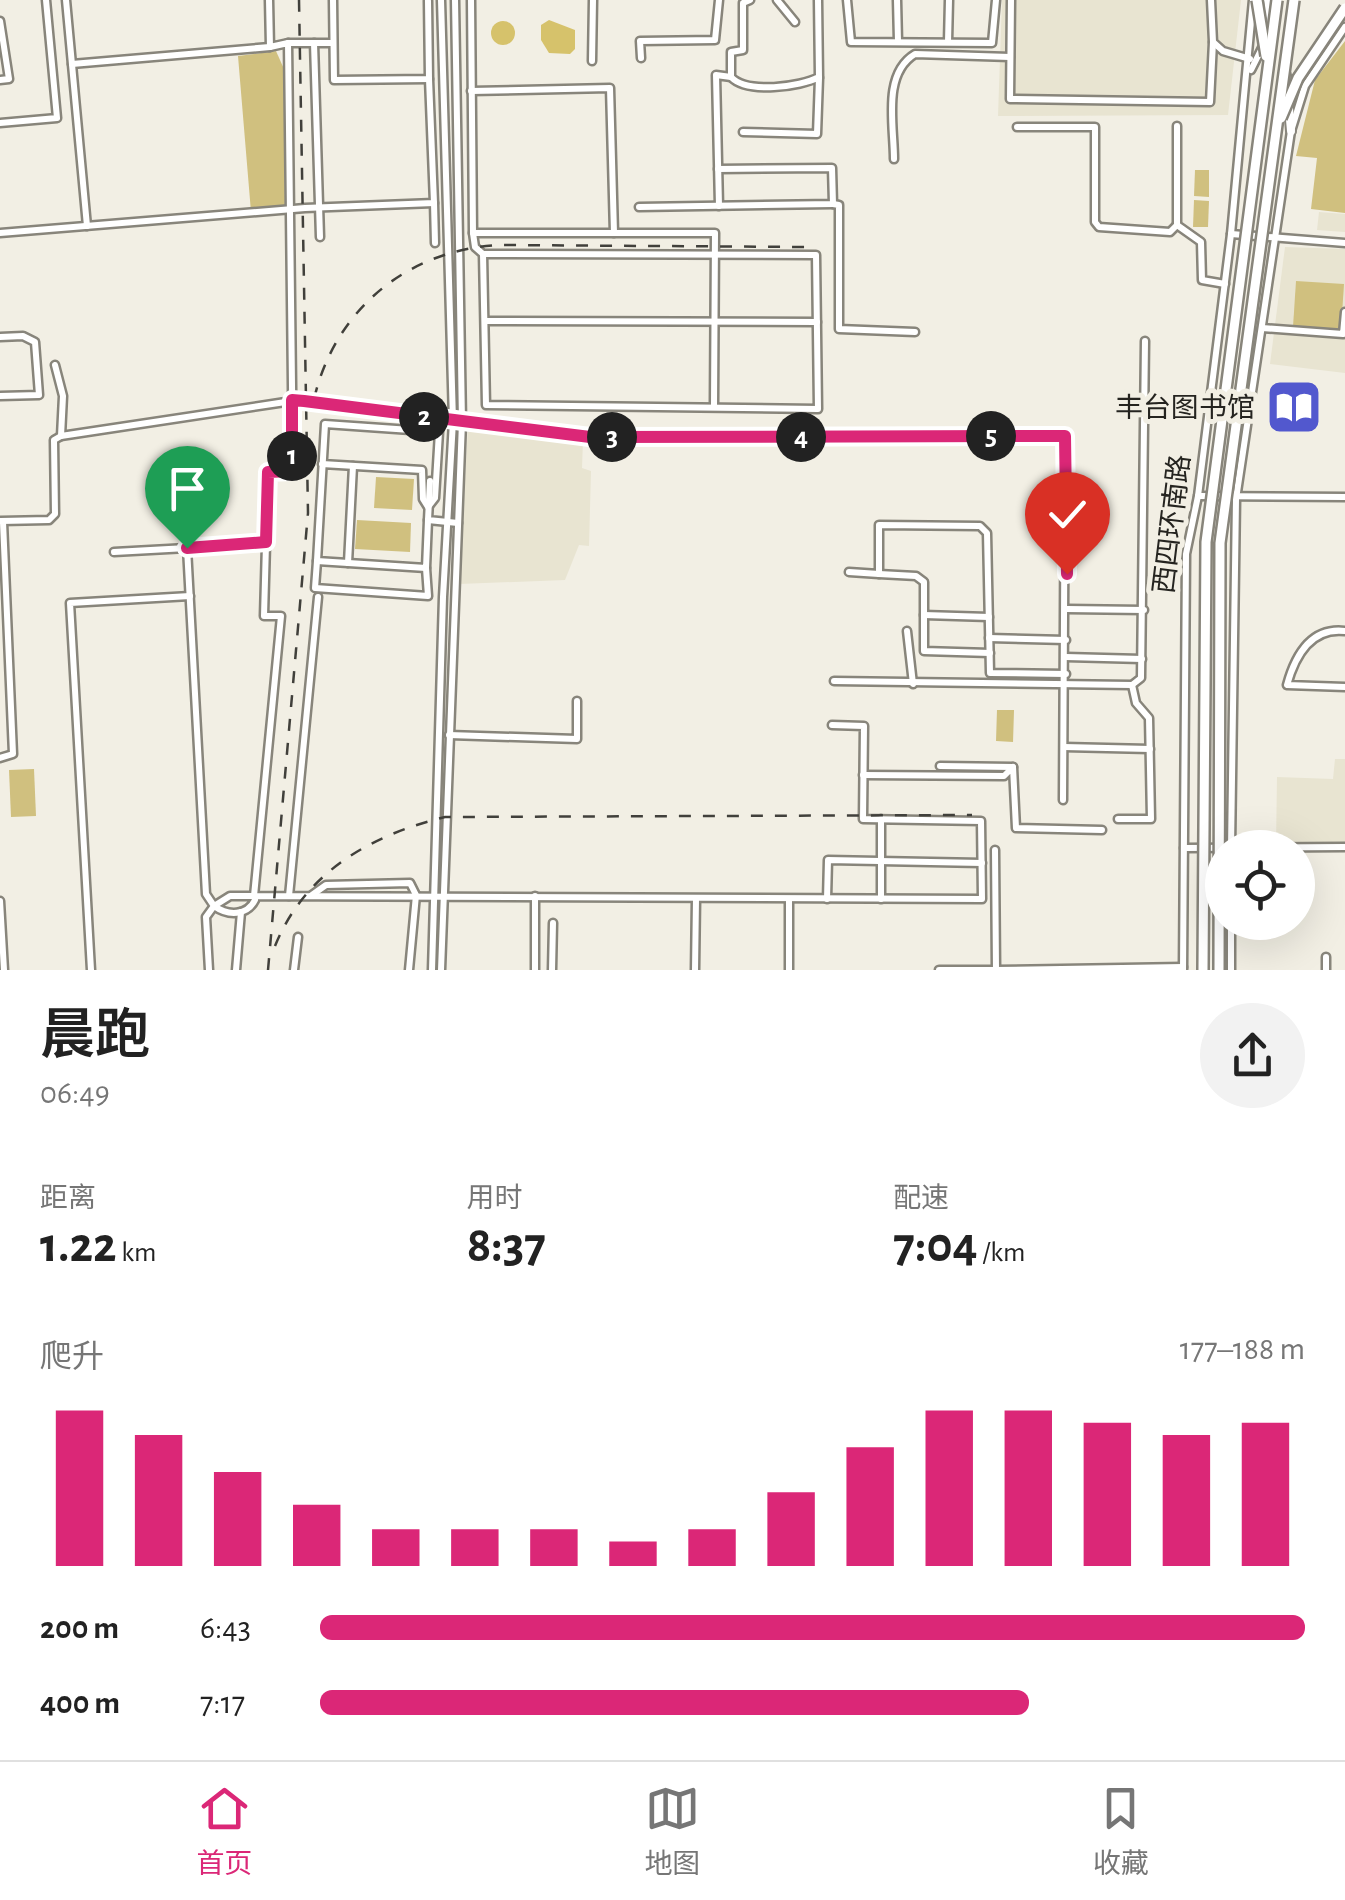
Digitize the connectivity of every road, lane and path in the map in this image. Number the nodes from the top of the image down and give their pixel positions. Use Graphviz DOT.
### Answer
graph roads {
  1 [pos="46,0"];
  2 [pos="66,0"];
  3 [pos="269,0"];
  4 [pos="333,0"];
  5 [pos="440,0"];
  6 [pos="455,0"];
  7 [pos="471,0"];
  8 [pos="592,0"];
  9 [pos="718,0"];
  10 [pos="750,0"];
  11 [pos="778,0"];
  12 [pos="818,0"];
  13 [pos="847,0"];
  14 [pos="897,0"];
  15 [pos="948,0"];
  16 [pos="996,0"];
  17 [pos="1011,0"];
  18 [pos="1212,0"];
  19 [pos="1255,0"];
  20 [pos="1268,0"];
  21 [pos="1277,0"];
  22 [pos="428,2"];
  23 [pos="1294,6"];
  24 [pos="1345,8"];
  25 [pos="0,21"];
  26 [pos="795,22"];
  27 [pos="1345,28"];
  28 [pos="1271,31"];
  29 [pos="898,41"];
  30 [pos="948,42"];
  31 [pos="1213,42"];
  32 [pos="288,44"];
  33 [pos="314,44"];
  34 [pos="333,44"];
  35 [pos="270,47"];
  36 [pos="1010,57"];
  37 [pos="640,58"];
  38 [pos="1250,59"];
  39 [pos="592,61"];
  40 [pos="72,64"];
  41 [pos="1285,66"];
  42 [pos="1267,68"];
  43 [pos="1248,76"];
  44 [pos="731,77"];
  45 [pos="819,77"];
  46 [pos="429,79"];
  47 [pos="0,80"];
  48 [pos="471,91"];
  49 [pos="0,124"];
  50 [pos="1177,126"];
  51 [pos="1017,127"];
  52 [pos="1276,130"];
  53 [pos="1291,130"];
  54 [pos="742,132"];
  55 [pos="894,159"];
  56 [pos="718,168"];
  57 [pos="434,203"];
  58 [pos="833,204"];
  59 [pos="719,206"];
  60 [pos="320,207"];
  61 [pos="638,207"];
  62 [pos="290,209"];
  63 [pos="1177,225"];
  64 [pos="88,226"];
  65 [pos="0,233"];
  66 [pos="473,233"];
  67 [pos="614,233"];
  68 [pos="1231,234"];
  69 [pos="1244,235"];
  70 [pos="1262,236"];
  71 [pos="320,238"];
  72 [pos="1276,238"];
  73 [pos="1345,242"];
  74 [pos="435,244"];
  75 [pos="483,254"];
  76 [pos="715,254"];
  77 [pos="1225,284"];
  78 [pos="1345,312"];
  79 [pos="486,321"];
  80 [pos="714,321"];
  81 [pos="817,322"];
  82 [pos="1262,328"];
  83 [pos="916,332"];
  84 [pos="0,338"];
  85 [pos="1145,341"];
  86 [pos="55,364"];
  87 [pos="0,396"];
  88 [pos="292,400"];
  89 [pos="714,408"];
  90 [pos="458,422"];
  91 [pos="62,436"];
  92 [pos="322,464"];
  93 [pos="353,466"];
  94 [pos="430,481"];
  95 [pos="1198,496"];
  96 [pos="1345,496"];
  97 [pos="1210,497"];
  98 [pos="1231,499"];
  99 [pos="428,507"];
  100 [pos="428,520"];
  101 [pos="2,521"];
  102 [pos="447,522"];
  103 [pos="458,523"];
  104 [pos="266,542"];
  105 [pos="187,548"];
  106 [pos="114,552"];
  107 [pos="317,561"];
  108 [pos="348,562"];
  109 [pos="1205,562"];
  110 [pos="1220,563"];
  111 [pos="426,568"];
  112 [pos="849,572"];
  113 [pos="879,574"];
  114 [pos="190,596"];
  115 [pos="318,598"];
  116 [pos="1218,601"];
  117 [pos="1066,609"];
  118 [pos="1144,610"];
  119 [pos="924,615"];
  120 [pos="989,617"];
  121 [pos="1202,619"];
  122 [pos="907,631"];
  123 [pos="1345,631"];
  124 [pos="989,638"];
  125 [pos="1066,640"];
  126 [pos="990,654"];
  127 [pos="1066,656"];
  128 [pos="1142,659"];
  129 [pos="1066,674"];
  130 [pos="834,681"];
  131 [pos="913,684"];
  132 [pos="1132,685"];
  133 [pos="1066,686"];
  134 [pos="1345,687"];
  135 [pos="577,702"];
  136 [pos="832,725"];
  137 [pos="449,735"];
  138 [pos="1064,747"];
  139 [pos="1150,749"];
  140 [pos="0,758"];
  141 [pos="940,766"];
  142 [pos="1013,767"];
  143 [pos="863,775"];
  144 [pos="1063,800"];
  145 [pos="881,818"];
  146 [pos="1118,819"];
  147 [pos="1102,830"];
  148 [pos="1218,830"];
  149 [pos="1231,830"];
  150 [pos="1202,847"];
  151 [pos="1315,847"];
  152 [pos="1345,847"];
  153 [pos="1184,848"];
  154 [pos="995,850"];
  155 [pos="880,862"];
  156 [pos="982,863"];
  157 [pos="416,895"];
  158 [pos="438,895"];
  159 [pos="254,896"];
  160 [pos="289,896"];
  161 [pos="536,896"];
  162 [pos="696,899"];
  163 [pos="789,899"];
  164 [pos="827,899"];
  165 [pos="881,899"];
  166 [pos="0,901"];
  167 [pos="214,906"];
  168 [pos="241,912"];
  169 [pos="553,923"];
  170 [pos="298,937"];
  171 [pos="1219,940"];
  172 [pos="1231,940"];
  173 [pos="1326,958"];
  174 [pos="1183,968"];
  175 [pos="4,970"];
  176 [pos="91,970"];
  177 [pos="209,970"];
  178 [pos="236,970"];
  179 [pos="294,970"];
  180 [pos="409,970"];
  181 [pos="432,970"];
  182 [pos="441,970"];
  183 [pos="535,970"];
  184 [pos="552,970"];
  185 [pos="695,970"];
  186 [pos="789,970"];
  187 [pos="939,970"];
  188 [pos="996,970"];
  189 [pos="1074,970"];
  190 [pos="1202,970"];
  191 [pos="1219,970"];
  192 [pos="1231,970"];
  193 [pos="1326,970"];
  1 -- 49 [label="street"];
  2 -- 40 [label="street"];
  3 -- 35 [label="street"];
  4 -- 34 [label="street"];
  5 -- 90 [label="street"];
  6 -- 90 [label="street"];
  7 -- 48 [label="street"];
  8 -- 39 [label="street"];
  9 -- 37 [label="street"];
  10 -- 44 [label="street"];
  11 -- 26 [label="street"];
  12 -- 45 [label="street"];
  13 -- 29 [label="street"];
  14 -- 29 [label="street"];
  15 -- 30 [label="street"];
  16 -- 30 [label="street"];
  17 -- 36 [label="street"];
  18 -- 31 [label="street"];
  19 -- 38 [label="street"];
  19 -- 42 [label="highway, bridge"];
  20 -- 28 [label="main road, 西四环南路"];
  21 -- 42 [label="highway, 西四环南路, bridge"];
  22 -- 46 [label="street"];
  23 -- 41 [label="main road, 西四环南路"];
  23 -- 52 [label="highway, 西四环南路, bridge"];
  24 -- 52 [label="highway, bridge"];
  25 -- 47 [label="street"];
  27 -- 53 [label="street, 西四环南路"];
  28 -- 43 [label="street, 西四环南路"];
  28 -- 69 [label="main road, 西四环南路"];
  29 -- 30 [label="street"];
  31 -- 36 [label="street"];
  31 -- 38 [label="street"];
  32 -- 33 [label="street"];
  32 -- 35 [label="street"];
  32 -- 62 [label="street"];
  33 -- 34 [label="street"];
  33 -- 60 [label="street"];
  34 -- 46 [label="street"];
  35 -- 40 [label="street"];
  36 -- 55 [label="street"];
  38 -- 43 [label="street"];
  40 -- 64 [label="street"];
  41 -- 53 [label="main road"];
  41 -- 70 [label="main road, 西四环南路"];
  42 -- 109 [label="highway, 西四环南路, bridge"];
  43 -- 68 [label="street, 西四环南路"];
  44 -- 45 [label="street"];
  44 -- 56 [label="street"];
  45 -- 54 [label="street"];
  46 -- 57 [label="street"];
  48 -- 66 [label="street"];
  48 -- 67 [label="street"];
  50 -- 63 [label="street"];
  51 -- 63 [label="street"];
  52 -- 110 [label="highway, 西四环南路, bridge"];
  53 -- 72 [label="street, 西四环南路"];
  56 -- 58 [label="street"];
  56 -- 59 [label="street"];
  57 -- 60 [label="street"];
  57 -- 74 [label="street"];
  58 -- 59 [label="street"];
  58 -- 83 [label="street"];
  59 -- 61 [label="street"];
  60 -- 62 [label="street"];
  60 -- 71 [label="street"];
  62 -- 64 [label="street"];
  62 -- 88 [label="street"];
  63 -- 77 [label="street"];
  64 -- 65 [label="street"];
  66 -- 67 [label="street"];
  66 -- 75 [label="street"];
  67 -- 76 [label="street"];
  68 -- 69 [label="street"];
  68 -- 77 [label="street, 西四环南路"];
  69 -- 70 [label="street"];
  69 -- 97 [label="main road, 西四环南路"];
  70 -- 72 [label="street"];
  70 -- 98 [label="main road, 西四环南路"];
  72 -- 73 [label="street"];
  72 -- 82 [label="street, 西四环南路"];
  75 -- 76 [label="street"];
  75 -- 79 [label="street"];
  76 -- 80 [label="street"];
  76 -- 81 [label="street"];
  77 -- 95 [label="street, 西四环南路"];
  78 -- 82 [label="street"];
  79 -- 80 [label="street"];
  79 -- 89 [label="street"];
  80 -- 81 [label="street"];
  80 -- 89 [label="street"];
  81 -- 89 [label="street"];
  82 -- 98 [label="street, 西四环南路"];
  84 -- 87 [label="street"];
  85 -- 118 [label="street"];
  86 -- 91 [label="street"];
  88 -- 90 [label="street"];
  88 -- 91 [label="street"];
  88 -- 104 [label="street"];
  90 -- 102 [label="street"];
  90 -- 103 [label="street"];
  90 -- 117 [label="street"];
  91 -- 101 [label="street"];
  92 -- 93 [label="street"];
  92 -- 99 [label="street"];
  92 -- 107 [label="street"];
  93 -- 99 [label="street"];
  93 -- 108 [label="street"];
  94 -- 99 [label="street"];
  95 -- 97 [label="street"];
  95 -- 153 [label="street, 西四环南路"];
  96 -- 98 [label="street"];
  97 -- 98 [label="street"];
  97 -- 109 [label="main road, 西四环南路"];
  98 -- 110 [label="main road, 西四环南路"];
  98 -- 149 [label="street, 西四环南路"];
  99 -- 100 [label="street"];
  100 -- 102 [label="street"];
  100 -- 111 [label="street"];
  101 -- 140 [label="street"];
  102 -- 103 [label="street"];
  102 -- 158 [label="street"];
  103 -- 137 [label="street"];
  104 -- 105 [label="street"];
  104 -- 159 [label="street"];
  105 -- 106 [label="street"];
  105 -- 114 [label="street"];
  107 -- 108 [label="street"];
  107 -- 111 [label="street"];
  108 -- 111 [label="street"];
  109 -- 121 [label="main road, 西四环南路"];
  110 -- 116 [label="main road, 西四环南路"];
  112 -- 113 [label="street"];
  113 -- 119 [label="street"];
  113 -- 120 [label="street"];
  114 -- 167 [label="street"];
  114 -- 176 [label="street"];
  115 -- 160 [label="street"];
  116 -- 148 [label="main road, 西四环南路"];
  116 -- 191 [label="highway, 西四环南路, bridge"];
  117 -- 118 [label="street"];
  117 -- 125 [label="street"];
  118 -- 128 [label="street"];
  119 -- 120 [label="street"];
  119 -- 126 [label="street"];
  120 -- 124 [label="street"];
  121 -- 150 [label="main road, 西四环南路"];
  121 -- 190 [label="highway, 西四环南路, bridge"];
  122 -- 131 [label="street"];
  123 -- 134 [label="street"];
  124 -- 125 [label="street"];
  124 -- 126 [label="street"];
  125 -- 127 [label="street"];
  126 -- 129 [label="street"];
  127 -- 128 [label="street"];
  127 -- 129 [label="street"];
  128 -- 132 [label="street"];
  129 -- 133 [label="street"];
  130 -- 131 [label="street"];
  131 -- 133 [label="street"];
  132 -- 133 [label="street"];
  132 -- 139 [label="street"];
  133 -- 138 [label="street"];
  135 -- 137 [label="street"];
  136 -- 143 [label="street"];
  137 -- 158 [label="street"];
  138 -- 139 [label="street"];
  138 -- 144 [label="street"];
  139 -- 146 [label="street"];
  141 -- 142 [label="street"];
  142 -- 143 [label="street"];
  142 -- 147 [label="street"];
  143 -- 145 [label="street"];
  145 -- 155 [label="street"];
  145 -- 156 [label="street"];
  150 -- 153 [label="street"];
  150 -- 190 [label="main road, 西四环南路"];
  151 -- 152 [label="street"];
  153 -- 174 [label="street, 西四环南路"];
  154 -- 188 [label="street"];
  155 -- 156 [label="street"];
  155 -- 164 [label="street"];
  155 -- 165 [label="street"];
  156 -- 165 [label="street"];
  157 -- 158 [label="street"];
  157 -- 160 [label="street"];
  157 -- 180 [label="street"];
  158 -- 161 [label="street"];
  158 -- 181 [label="street"];
  158 -- 182 [label="street"];
  159 -- 160 [label="street"];
  159 -- 167 [label="street"];
  159 -- 168 [label="street"];
  161 -- 162 [label="street"];
  161 -- 183 [label="street"];
  162 -- 163 [label="street"];
  162 -- 185 [label="street"];
  163 -- 164 [label="street"];
  163 -- 186 [label="street"];
  164 -- 165 [label="street"];
  166 -- 175 [label="street"];
  167 -- 168 [label="street"];
  167 -- 177 [label="street"];
  168 -- 178 [label="street"];
  169 -- 184 [label="street"];
  170 -- 179 [label="street"];
  171 -- 191 [label="main road, 西四环南路"];
  172 -- 192 [label="street"];
  173 -- 193 [label="street"];
  174 -- 189 [label="street"];
  187 -- 188 [label="street"];
  188 -- 189 [label="street"];
}
